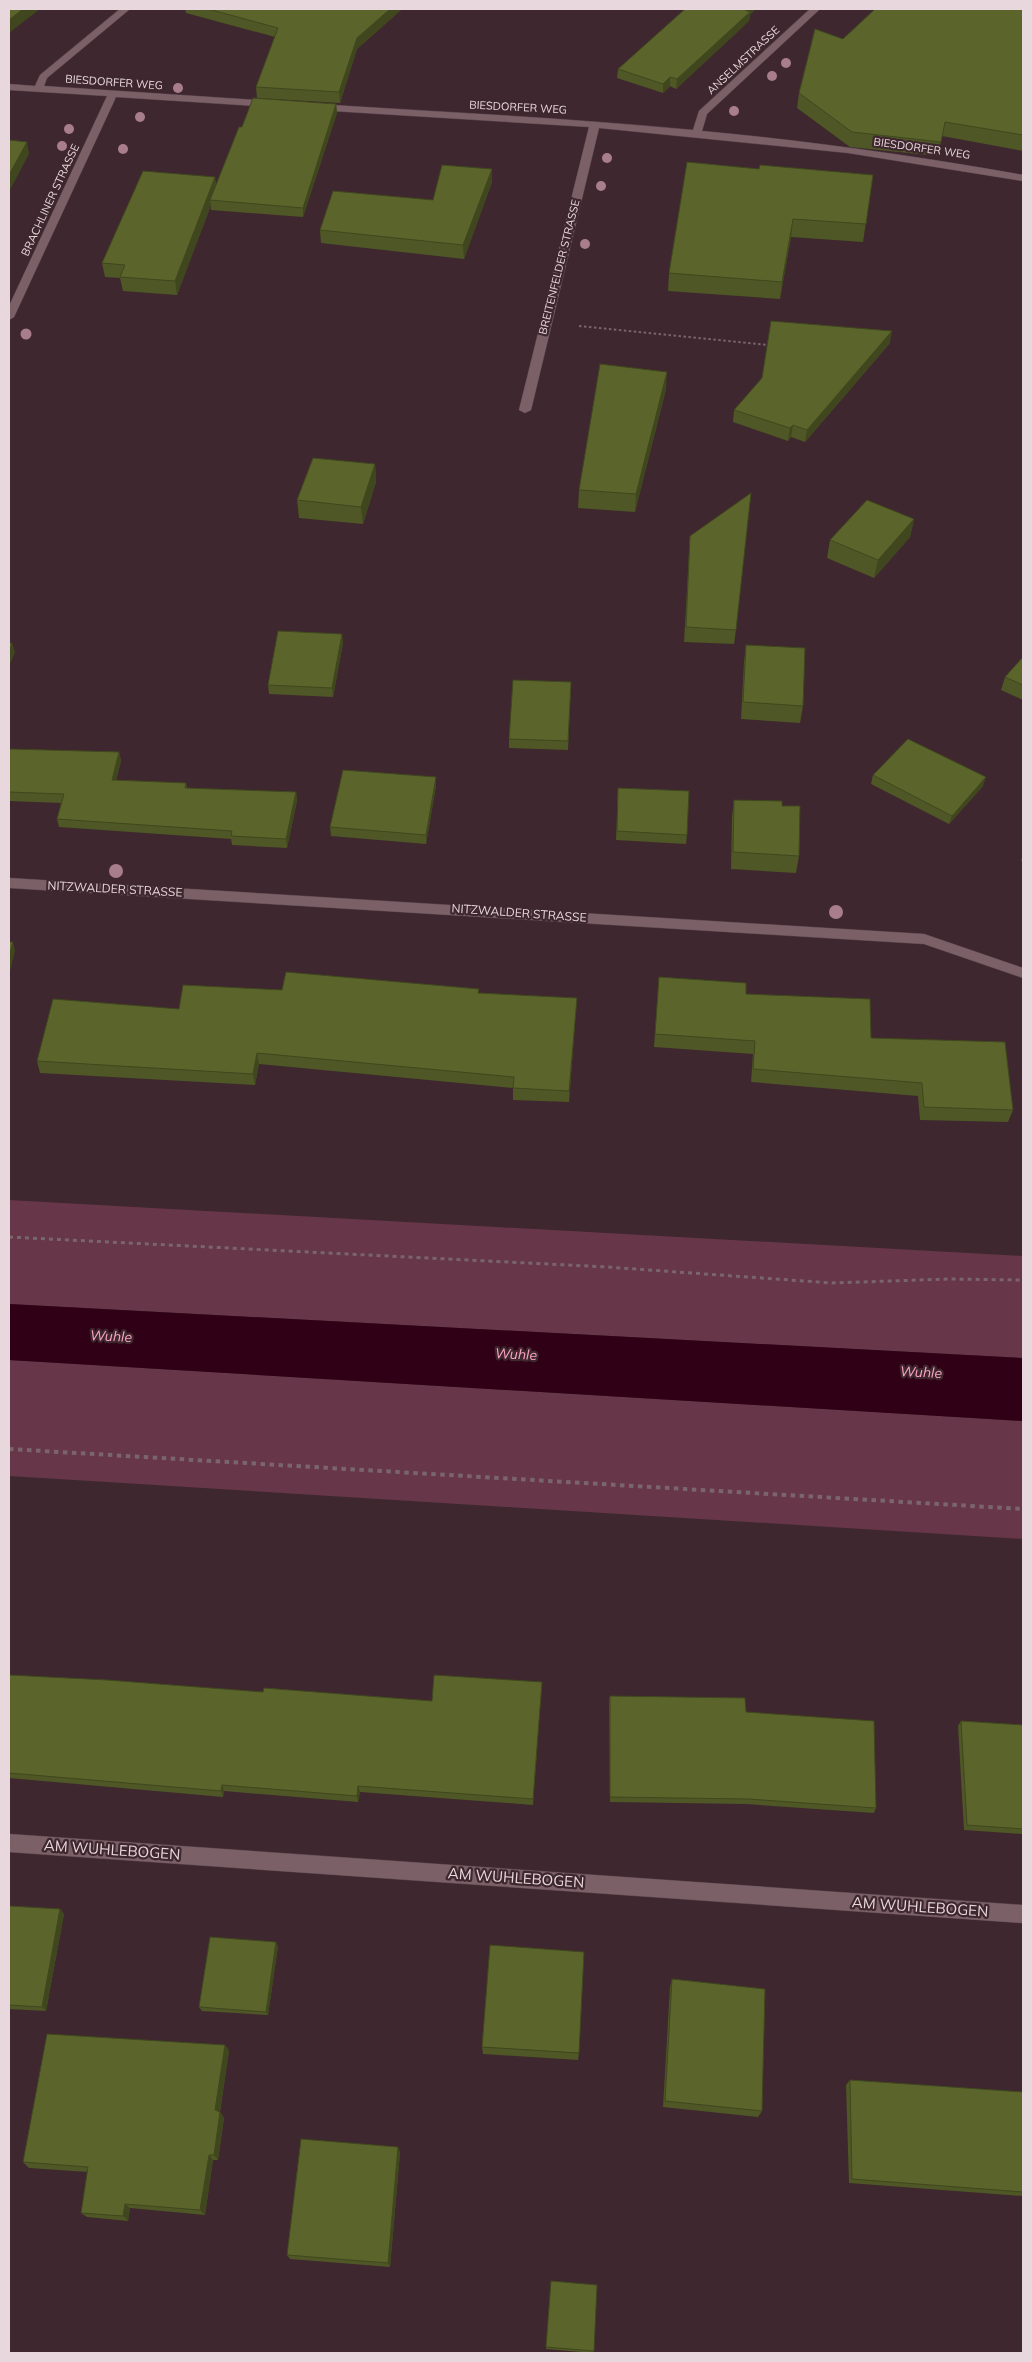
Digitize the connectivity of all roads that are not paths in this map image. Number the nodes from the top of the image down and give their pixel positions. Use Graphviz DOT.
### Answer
graph roads {
  1 [pos="125,9"];
  2 [pos="815,9"];
  3 [pos="9,87"];
  4 [pos="38,89"];
  5 [pos="113,94"];
  6 [pos="283,105"];
  7 [pos="302,106"];
  8 [pos="595,124"];
  9 [pos="697,133"];
  10 [pos="1023,178"];
  11 [pos="9,317"];
  12 [pos="525,410"];
  13 [pos="9,883"];
  14 [pos="1023,973"];
  15 [pos="9,1842"];
  16 [pos="1023,1914"];
  1 -- 4 [label="street"];
  2 -- 9 [label="street, ANSELMSTRASSE"];
  3 -- 4 [label="street, BIESDORFER WEG"];
  4 -- 5 [label="street, BIESDORFER WEG"];
  5 -- 6 [label="street, BIESDORFER WEG"];
  5 -- 11 [label="street, BRACHLINER STRASSE"];
  7 -- 8 [label="street, BIESDORFER WEG"];
  8 -- 9 [label="street, BIESDORFER WEG"];
  8 -- 12 [label="street, BREITENFELDER STRASSE"];
  9 -- 10 [label="street, BIESDORFER WEG"];
  13 -- 14 [label="street, NITZWALDER STRASSE"];
  15 -- 16 [label="street, AM WUHLEBOGEN"];
}
